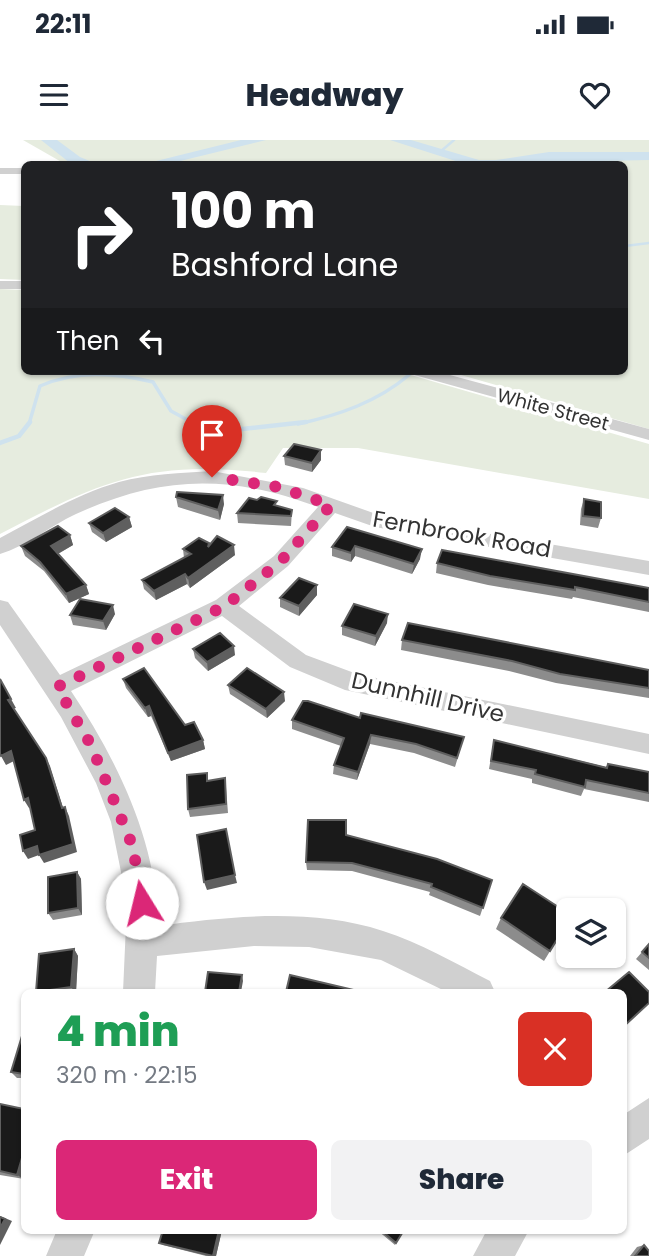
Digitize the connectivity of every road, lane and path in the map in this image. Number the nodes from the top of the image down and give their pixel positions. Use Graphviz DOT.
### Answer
graph roads {
  1 [pos="0,171"];
  2 [pos="21,171"];
  3 [pos="0,285"];
  4 [pos="21,285"];
  5 [pos="432,375"];
  6 [pos="649,435"];
  7 [pos="331,505"];
  8 [pos="0,547"];
  9 [pos="649,568"];
  10 [pos="225,606"];
  11 [pos="0,608"];
  12 [pos="57,687"];
  13 [pos="649,744"];
  14 [pos="141,943"];
  15 [pos="139,989"];
  16 [pos="473,989"];
  17 [pos="649,1116"];
  18 [pos="627,1135"];
  19 [pos="74,1234"];
  20 [pos="507,1234"];
  21 [pos="65,1256"];
  22 [pos="492,1256"];
  1 -- 2 [label="street"];
  3 -- 4 [label="street"];
  5 -- 6 [label="street, White Street"];
  7 -- 8 [label="street, Fernbrook Road"];
  7 -- 9 [label="street, Fernbrook Road"];
  7 -- 10 [label="street"];
  10 -- 12 [label="street"];
  10 -- 13 [label="street, Dunnhill Drive"];
  11 -- 12 [label="street"];
  12 -- 14 [label="street"];
  14 -- 15 [label="street"];
  14 -- 16 [label="street"];
  17 -- 18 [label="street"];
  19 -- 21 [label="street"];
  20 -- 22 [label="street"];
}
